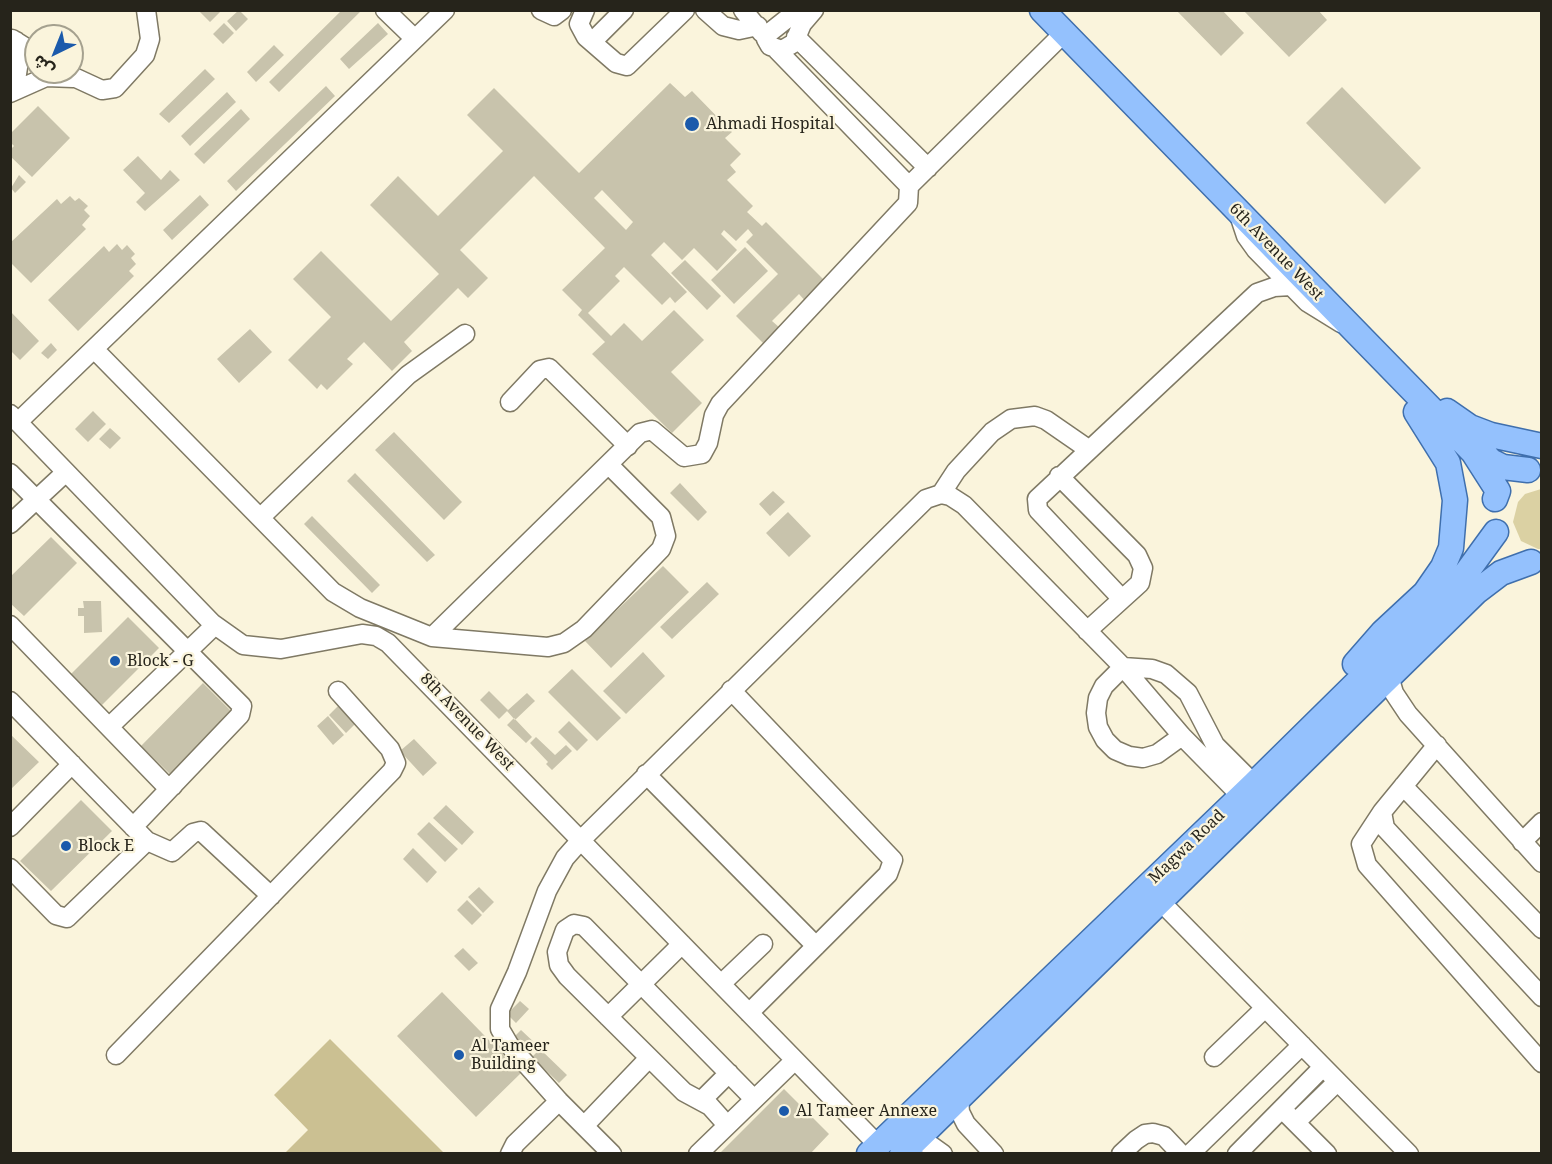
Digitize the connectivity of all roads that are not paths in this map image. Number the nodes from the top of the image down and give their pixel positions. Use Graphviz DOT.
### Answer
graph roads {
  1 [pos="146,10"];
  2 [pos="385,10"];
  3 [pos="445,10"];
  4 [pos="541,10"];
  5 [pos="562,10"];
  6 [pos="585,10"];
  7 [pos="624,10"];
  8 [pos="685,10"];
  9 [pos="705,10"];
  10 [pos="798,10"];
  11 [pos="814,10"];
  12 [pos="1042,10"];
  13 [pos="744,11"];
  14 [pos="1060,22"];
  15 [pos="796,37"];
  16 [pos="415,39"];
  17 [pos="767,39"];
  18 [pos="14,40"];
  19 [pos="592,42"];
  20 [pos="815,55"];
  21 [pos="799,70"];
  22 [pos="84,82"];
  23 [pos="27,84"];
  24 [pos="10,88"];
  25 [pos="10,93"];
  26 [pos="928,168"];
  27 [pos="909,186"];
  28 [pos="1238,213"];
  29 [pos="1263,257"];
  30 [pos="1291,286"];
  31 [pos="1257,293"];
  32 [pos="1347,326"];
  33 [pos="465,334"];
  34 [pos="94,349"];
  35 [pos="1400,374"];
  36 [pos="510,402"];
  37 [pos="14,418"];
  38 [pos="628,446"];
  39 [pos="1542,446"];
  40 [pos="1088,449"];
  41 [pos="609,465"];
  42 [pos="1535,469"];
  43 [pos="66,472"];
  44 [pos="10,474"];
  45 [pos="1059,476"];
  46 [pos="941,494"];
  47 [pos="36,499"];
  48 [pos="1495,499"];
  49 [pos="261,517"];
  50 [pos="10,524"];
  51 [pos="1496,532"];
  52 [pos="1536,563"];
  53 [pos="1122,599"];
  54 [pos="10,625"];
  55 [pos="215,626"];
  56 [pos="1087,631"];
  57 [pos="432,637"];
  58 [pos="187,652"];
  59 [pos="1123,667"];
  60 [pos="1389,676"];
  61 [pos="731,690"];
  62 [pos="338,691"];
  63 [pos="10,701"];
  64 [pos="1315,724"];
  65 [pos="109,728"];
  66 [pos="1182,736"];
  67 [pos="1437,746"];
  68 [pos="72,764"];
  69 [pos="646,774"];
  70 [pos="173,786"];
  71 [pos="1402,786"];
  72 [pos="1247,790"];
  73 [pos="1382,812"];
  74 [pos="1542,822"];
  75 [pos="10,827"];
  76 [pos="133,827"];
  77 [pos="581,840"];
  78 [pos="147,841"];
  79 [pos="1522,842"];
  80 [pos="1542,863"];
  81 [pos="10,868"];
  82 [pos="271,896"];
  83 [pos="1160,901"];
  84 [pos="1542,929"];
  85 [pos="682,944"];
  86 [pos="763,944"];
  87 [pos="816,946"];
  88 [pos="642,984"];
  89 [pos="721,984"];
  90 [pos="1542,997"];
  91 [pos="1265,1008"];
  92 [pos="749,1013"];
  93 [pos="608,1017"];
  94 [pos="1302,1045"];
  95 [pos="116,1055"];
  96 [pos="1214,1057"];
  97 [pos="650,1058"];
  98 [pos="795,1060"];
  99 [pos="1542,1063"];
  100 [pos="1323,1067"];
  101 [pos="729,1073"];
  102 [pos="1337,1082"];
  103 [pos="959,1098"];
  104 [pos="754,1099"];
  105 [pos="559,1101"];
  106 [pos="701,1101"];
  107 [pos="1282,1109"];
  108 [pos="1296,1122"];
  109 [pos="727,1125"];
  110 [pos="584,1126"];
  111 [pos="908,1147"];
  112 [pos="873,1149"];
  113 [pos="1396,1149"];
  114 [pos="510,1154"];
  115 [pos="612,1154"];
  116 [pos="698,1154"];
  117 [pos="943,1154"];
  118 [pos="993,1154"];
  119 [pos="1121,1154"];
  120 [pos="1181,1154"];
  121 [pos="1190,1154"];
  122 [pos="1237,1154"];
  123 [pos="1327,1154"];
  1 -- 22 [label="street"];
  2 -- 16 [label="street"];
  3 -- 16 [label="street"];
  4 -- 5 [label="street"];
  6 -- 19 [label="street"];
  7 -- 19 [label="street"];
  8 -- 19 [label="street"];
  9 -- 17 [label="street"];
  10 -- 17 [label="street"];
  11 -- 15 [label="street"];
  12 -- 14 [label="main road, 6th Avenue West"];
  13 -- 17 [label="street"];
  14 -- 26 [label="street"];
  14 -- 28 [label="main road, 6th Avenue West"];
  14 -- 35 [label="main road, 6th Avenue West"];
  15 -- 17 [label="street"];
  15 -- 20 [label="street"];
  16 -- 34 [label="street"];
  17 -- 21 [label="street"];
  18 -- 24 [label="street"];
  20 -- 21 [label="street"];
  20 -- 26 [label="street"];
  21 -- 27 [label="street"];
  23 -- 25 [label="street"];
  26 -- 27 [label="street"];
  27 -- 38 [label="street"];
  28 -- 29 [label="street"];
  28 -- 32 [label="main road, 6th Avenue West"];
  29 -- 30 [label="street"];
  29 -- 31 [label="street"];
  30 -- 31 [label="street"];
  30 -- 32 [label="street"];
  31 -- 40 [label="street"];
  32 -- 35 [label="main road, 6th Avenue West"];
  33 -- 49 [label="street"];
  34 -- 37 [label="street"];
  34 -- 49 [label="street"];
  35 -- 39 [label="main road"];
  35 -- 42 [label="main road, 6th Avenue West"];
  35 -- 48 [label="main road, 6th Avenue West"];
  35 -- 64 [label="main road"];
  36 -- 38 [label="street"];
  37 -- 43 [label="street, 8th Avenue West"];
  38 -- 41 [label="street"];
  40 -- 45 [label="street"];
  40 -- 46 [label="street"];
  41 -- 57 [label="street"];
  41 -- 57 [label="street"];
  42 -- 48 [label="main road"];
  43 -- 47 [label="street"];
  43 -- 55 [label="street, 8th Avenue West"];
  44 -- 47 [label="street"];
  45 -- 53 [label="street"];
  45 -- 53 [label="street"];
  46 -- 56 [label="street"];
  46 -- 61 [label="street"];
  47 -- 50 [label="street"];
  47 -- 58 [label="street"];
  48 -- 51 [label="main road"];
  49 -- 57 [label="street"];
  51 -- 52 [label="main road"];
  51 -- 64 [label="main road, Magwa Road"];
  52 -- 60 [label="main road, Magwa Road"];
  53 -- 56 [label="street"];
  54 -- 65 [label="street"];
  55 -- 58 [label="street"];
  55 -- 77 [label="street, 8th Avenue West"];
  56 -- 59 [label="street"];
  58 -- 65 [label="street"];
  58 -- 70 [label="street"];
  59 -- 66 [label="street"];
  59 -- 66 [label="street"];
  59 -- 72 [label="street"];
  60 -- 67 [label="street"];
  60 -- 83 [label="main road, Magwa Road"];
  61 -- 69 [label="street"];
  61 -- 87 [label="street"];
  62 -- 82 [label="street"];
  63 -- 68 [label="street"];
  64 -- 72 [label="main road, Magwa Road"];
  65 -- 70 [label="street"];
  66 -- 72 [label="street"];
  67 -- 71 [label="street"];
  67 -- 79 [label="street"];
  68 -- 75 [label="street"];
  68 -- 76 [label="street"];
  69 -- 77 [label="street"];
  69 -- 87 [label="street"];
  70 -- 76 [label="street"];
  71 -- 73 [label="street"];
  71 -- 84 [label="street"];
  72 -- 112 [label="main road, Magwa Road"];
  73 -- 90 [label="street"];
  73 -- 99 [label="street"];
  74 -- 79 [label="street"];
  76 -- 78 [label="street"];
  77 -- 85 [label="street, 8th Avenue West"];
  77 -- 105 [label="street"];
  78 -- 81 [label="street"];
  78 -- 82 [label="street"];
  79 -- 80 [label="street"];
  82 -- 95 [label="street"];
  83 -- 91 [label="street"];
  83 -- 103 [label="main road, Magwa Road"];
  85 -- 88 [label="street"];
  85 -- 89 [label="street, 8th Avenue West"];
  86 -- 89 [label="street"];
  87 -- 92 [label="street"];
  88 -- 93 [label="street"];
  88 -- 93 [label="street"];
  88 -- 101 [label="street"];
  89 -- 92 [label="street, 8th Avenue West"];
  91 -- 94 [label="street"];
  91 -- 96 [label="street"];
  92 -- 98 [label="street, 8th Avenue West"];
  93 -- 97 [label="street"];
  94 -- 100 [label="street"];
  94 -- 121 [label="street"];
  97 -- 106 [label="street"];
  97 -- 110 [label="street"];
  98 -- 104 [label="street"];
  98 -- 112 [label="street, 8th Avenue West"];
  100 -- 102 [label="street"];
  100 -- 107 [label="street"];
  101 -- 104 [label="street"];
  101 -- 106 [label="street"];
  102 -- 108 [label="street"];
  102 -- 113 [label="street"];
  103 -- 111 [label="main road, Magwa Road"];
  103 -- 118 [label="street"];
  104 -- 109 [label="street"];
  105 -- 110 [label="street"];
  105 -- 114 [label="street"];
  106 -- 109 [label="street"];
  107 -- 108 [label="street"];
  107 -- 122 [label="street"];
  108 -- 123 [label="street"];
  109 -- 116 [label="street"];
  110 -- 115 [label="street"];
  111 -- 117 [label="street"];
  119 -- 120 [label="street"];
}
